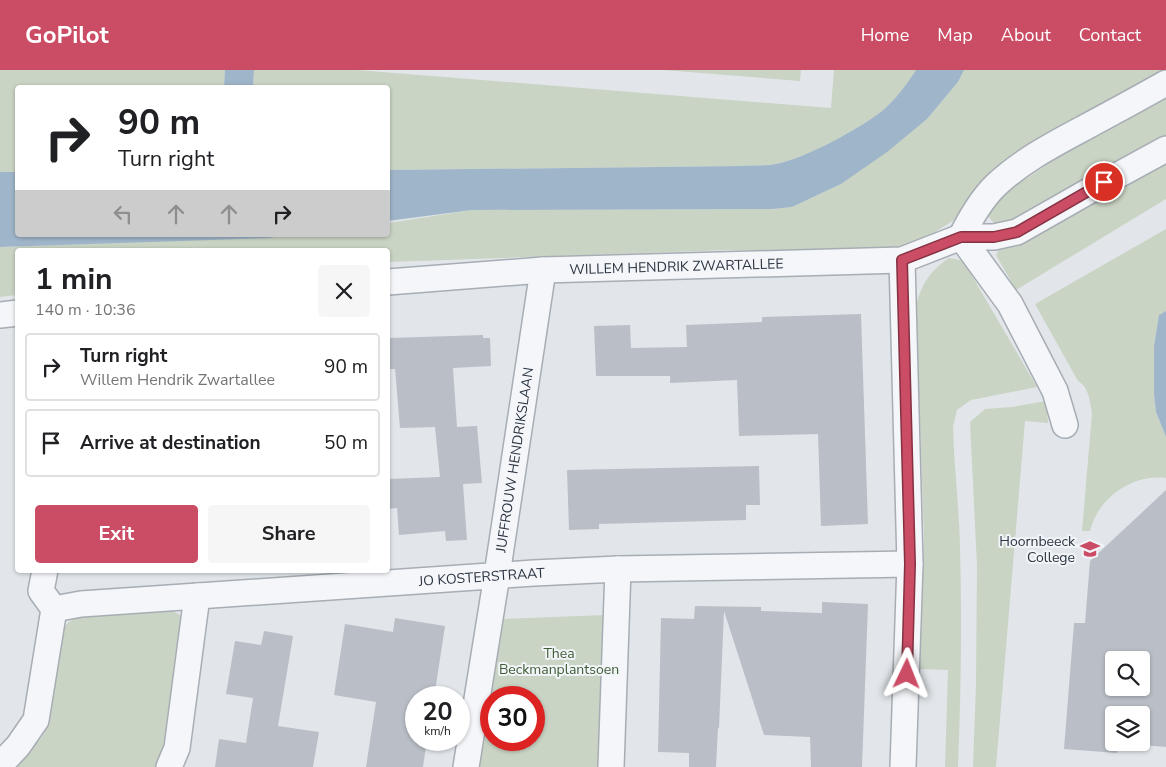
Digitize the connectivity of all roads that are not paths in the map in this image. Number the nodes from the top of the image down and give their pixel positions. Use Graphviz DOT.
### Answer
graph roads {
  1 [pos="1166,83"];
  2 [pos="1166,149"];
  3 [pos="961,237"];
  4 [pos="902,260"];
  5 [pos="543,270"];
  6 [pos="390,282"];
  7 [pos="15,313"];
  8 [pos="0,315"];
  9 [pos="1065,426"];
  10 [pos="910,564"];
  11 [pos="618,569"];
  12 [pos="45,573"];
  13 [pos="497,576"];
  14 [pos="197,596"];
  15 [pos="54,609"];
  16 [pos="0,765"];
  17 [pos="169,767"];
  18 [pos="466,767"];
  19 [pos="611,767"];
  20 [pos="903,767"];
  1 -- 3 [label="street"];
  2 -- 3 [label="street, WILLEM HENDRIK ZWARTALLEE"];
  3 -- 4 [label="street, WILLEM HENDRIK ZWARTALLEE"];
  3 -- 9 [label="street"];
  4 -- 5 [label="street, WILLEM HENDRIK ZWARTALLEE"];
  4 -- 10 [label="street"];
  5 -- 6 [label="street, WILLEM HENDRIK ZWARTALLEE"];
  5 -- 13 [label="street, JUFFROUW HENDRIKSLAAN"];
  7 -- 8 [label="street"];
  10 -- 11 [label="street, JO KOSTERSTRAAT"];
  10 -- 20 [label="street"];
  11 -- 13 [label="street, JO KOSTERSTRAAT"];
  11 -- 19 [label="street"];
  12 -- 15 [label="street"];
  13 -- 14 [label="street, JO KOSTERSTRAAT"];
  13 -- 18 [label="street, JUFFROUW HENDRIKSLAAN"];
  14 -- 15 [label="street, JO KOSTERSTRAAT"];
  14 -- 17 [label="street"];
  15 -- 16 [label="street"];
}
